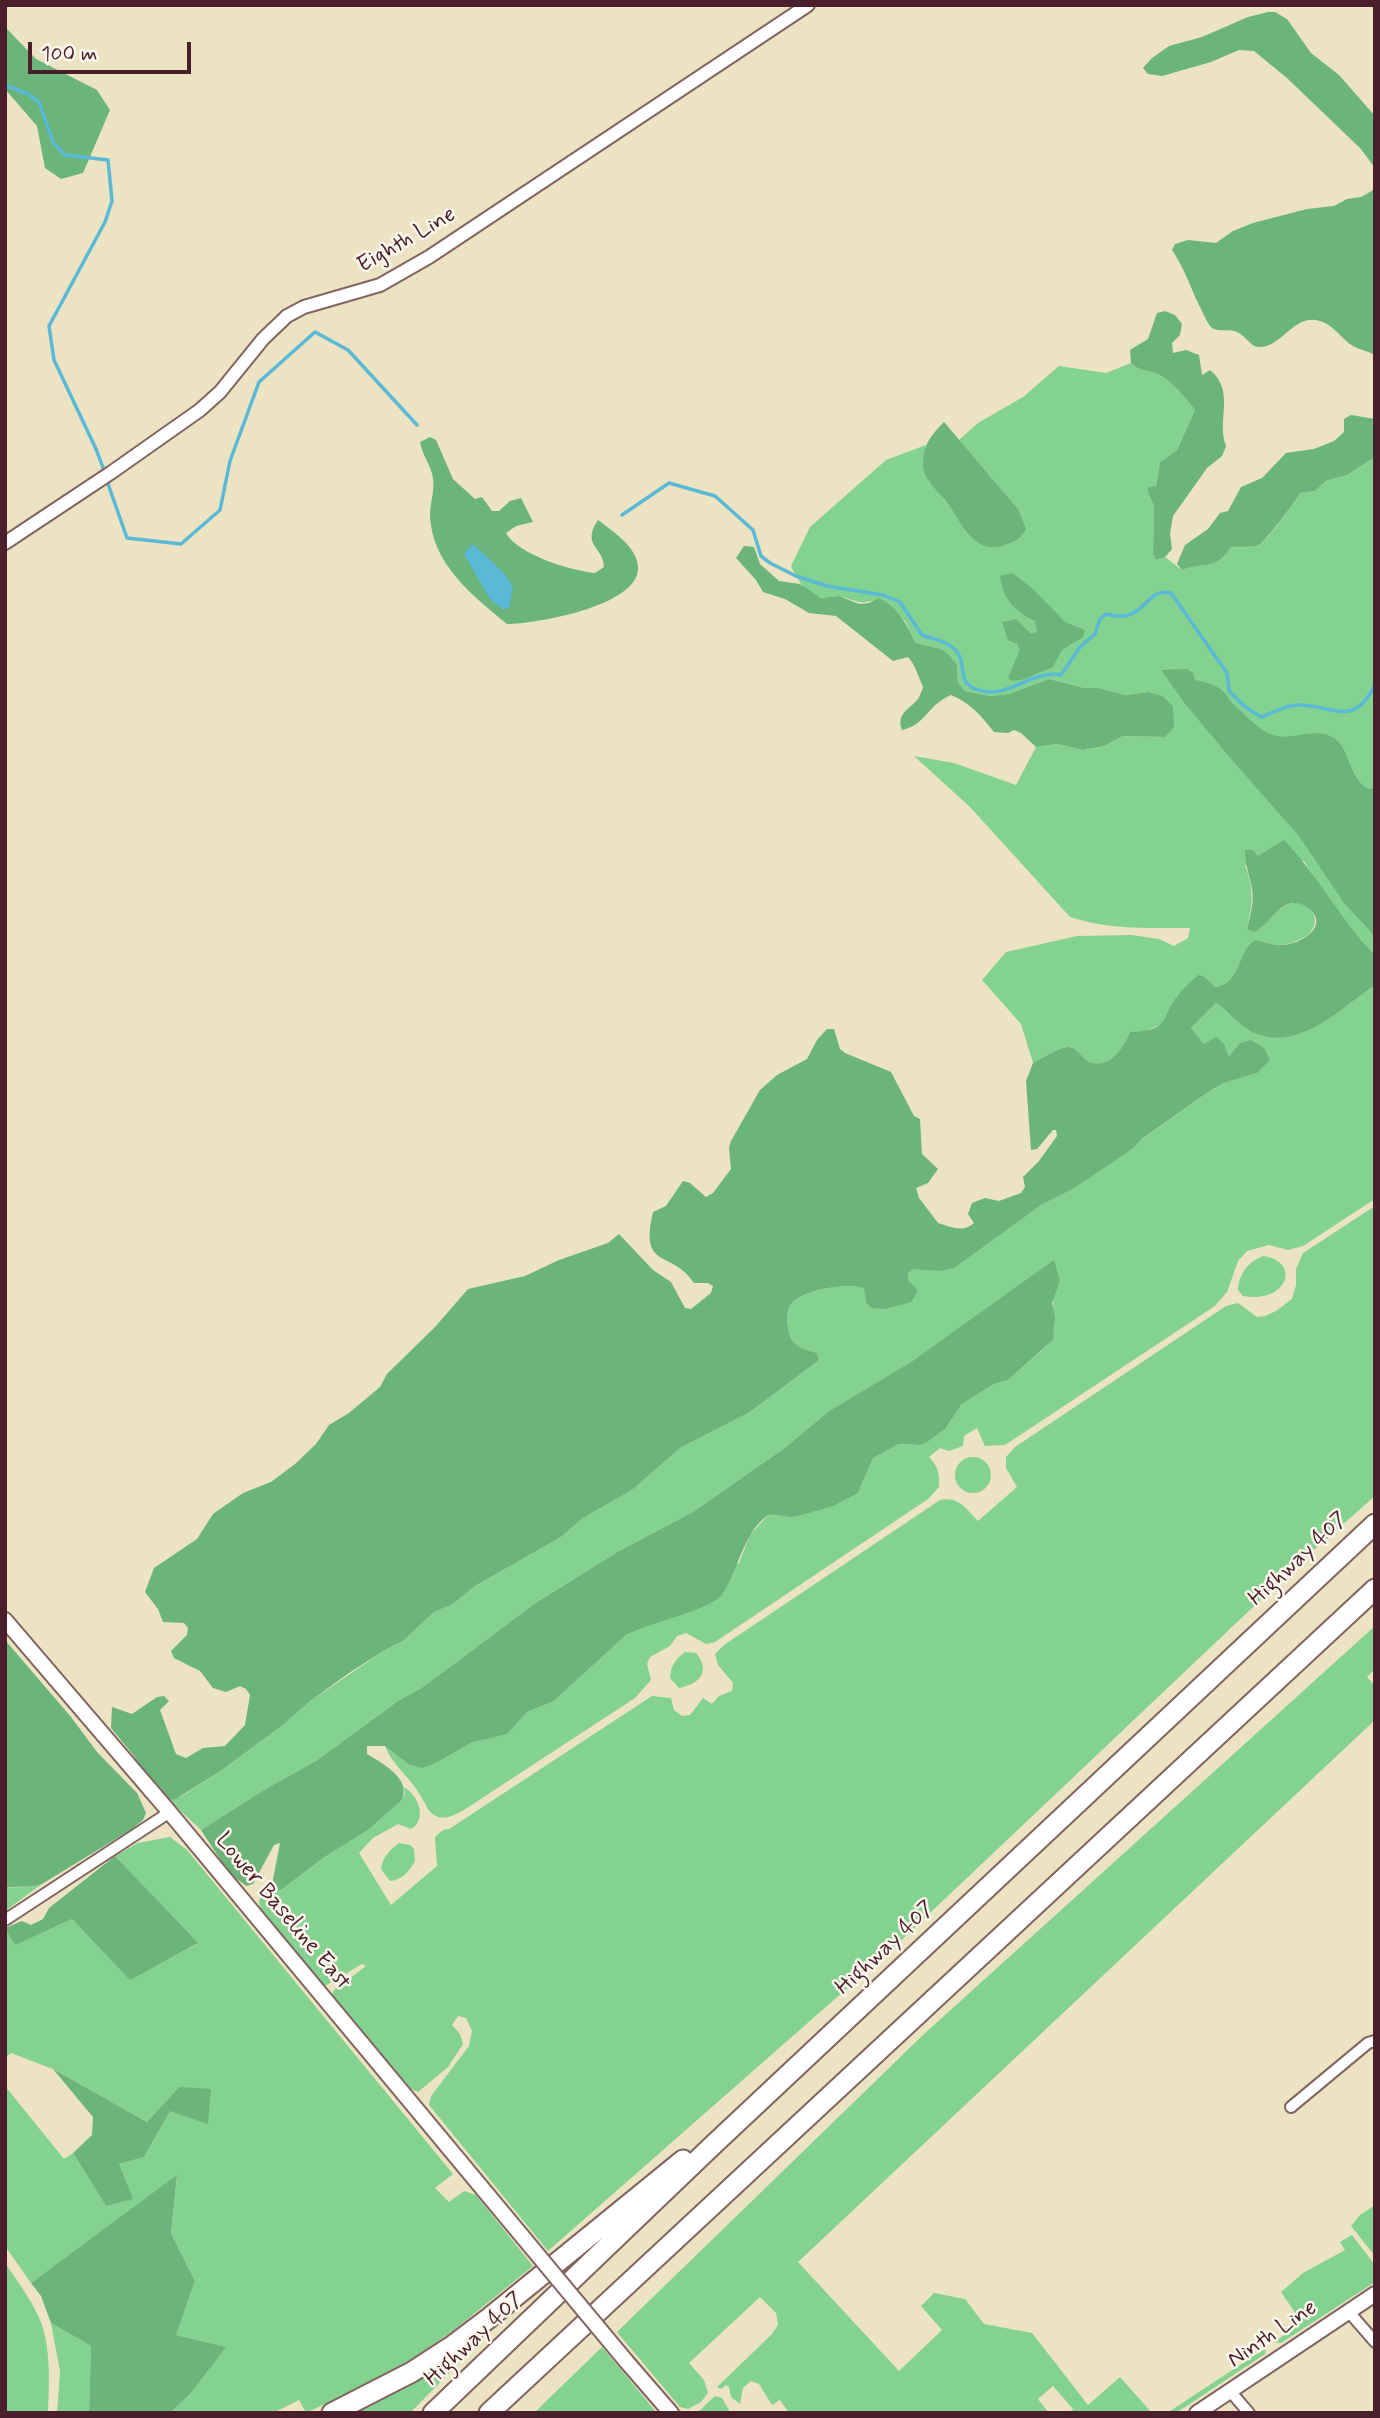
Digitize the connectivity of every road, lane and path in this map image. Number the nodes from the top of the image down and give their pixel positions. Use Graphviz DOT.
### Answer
graph roads {
  1 [pos="808,5"];
  2 [pos="5,543"];
  3 [pos="1375,1524"];
  4 [pos="1375,1589"];
  5 [pos="5,1620"];
  6 [pos="170,1812"];
  7 [pos="5,1920"];
  8 [pos="1375,2041"];
  9 [pos="1291,2107"];
  10 [pos="712,2146"];
  11 [pos="1375,2294"];
  12 [pos="610,2302"];
  13 [pos="1349,2312"];
  14 [pos="1375,2342"];
  15 [pos="1230,2390"];
  16 [pos="332,2413"];
  17 [pos="433,2413"];
  18 [pos="489,2413"];
  19 [pos="502,2413"];
  20 [pos="671,2413"];
  21 [pos="1197,2413"];
  22 [pos="1249,2413"];
  1 -- 2 [label="street, Eighth Line"];
  3 -- 10 [label="highway, Highway 407"];
  4 -- 12 [label="highway"];
  5 -- 6 [label="main road, Lower Baseline East"];
  6 -- 7 [label="street"];
  6 -- 20 [label="main road, Lower Baseline East, bridge"];
  8 -- 9 [label="street"];
  10 -- 16 [label="highway"];
  10 -- 17 [label="highway, Highway 407"];
  11 -- 13 [label="main road, Ninth Line"];
  12 -- 18 [label="highway"];
  12 -- 19 [label="highway"];
  13 -- 14 [label="street"];
  13 -- 15 [label="main road, Ninth Line"];
  15 -- 21 [label="main road, Ninth Line"];
  15 -- 22 [label="street"];
}
